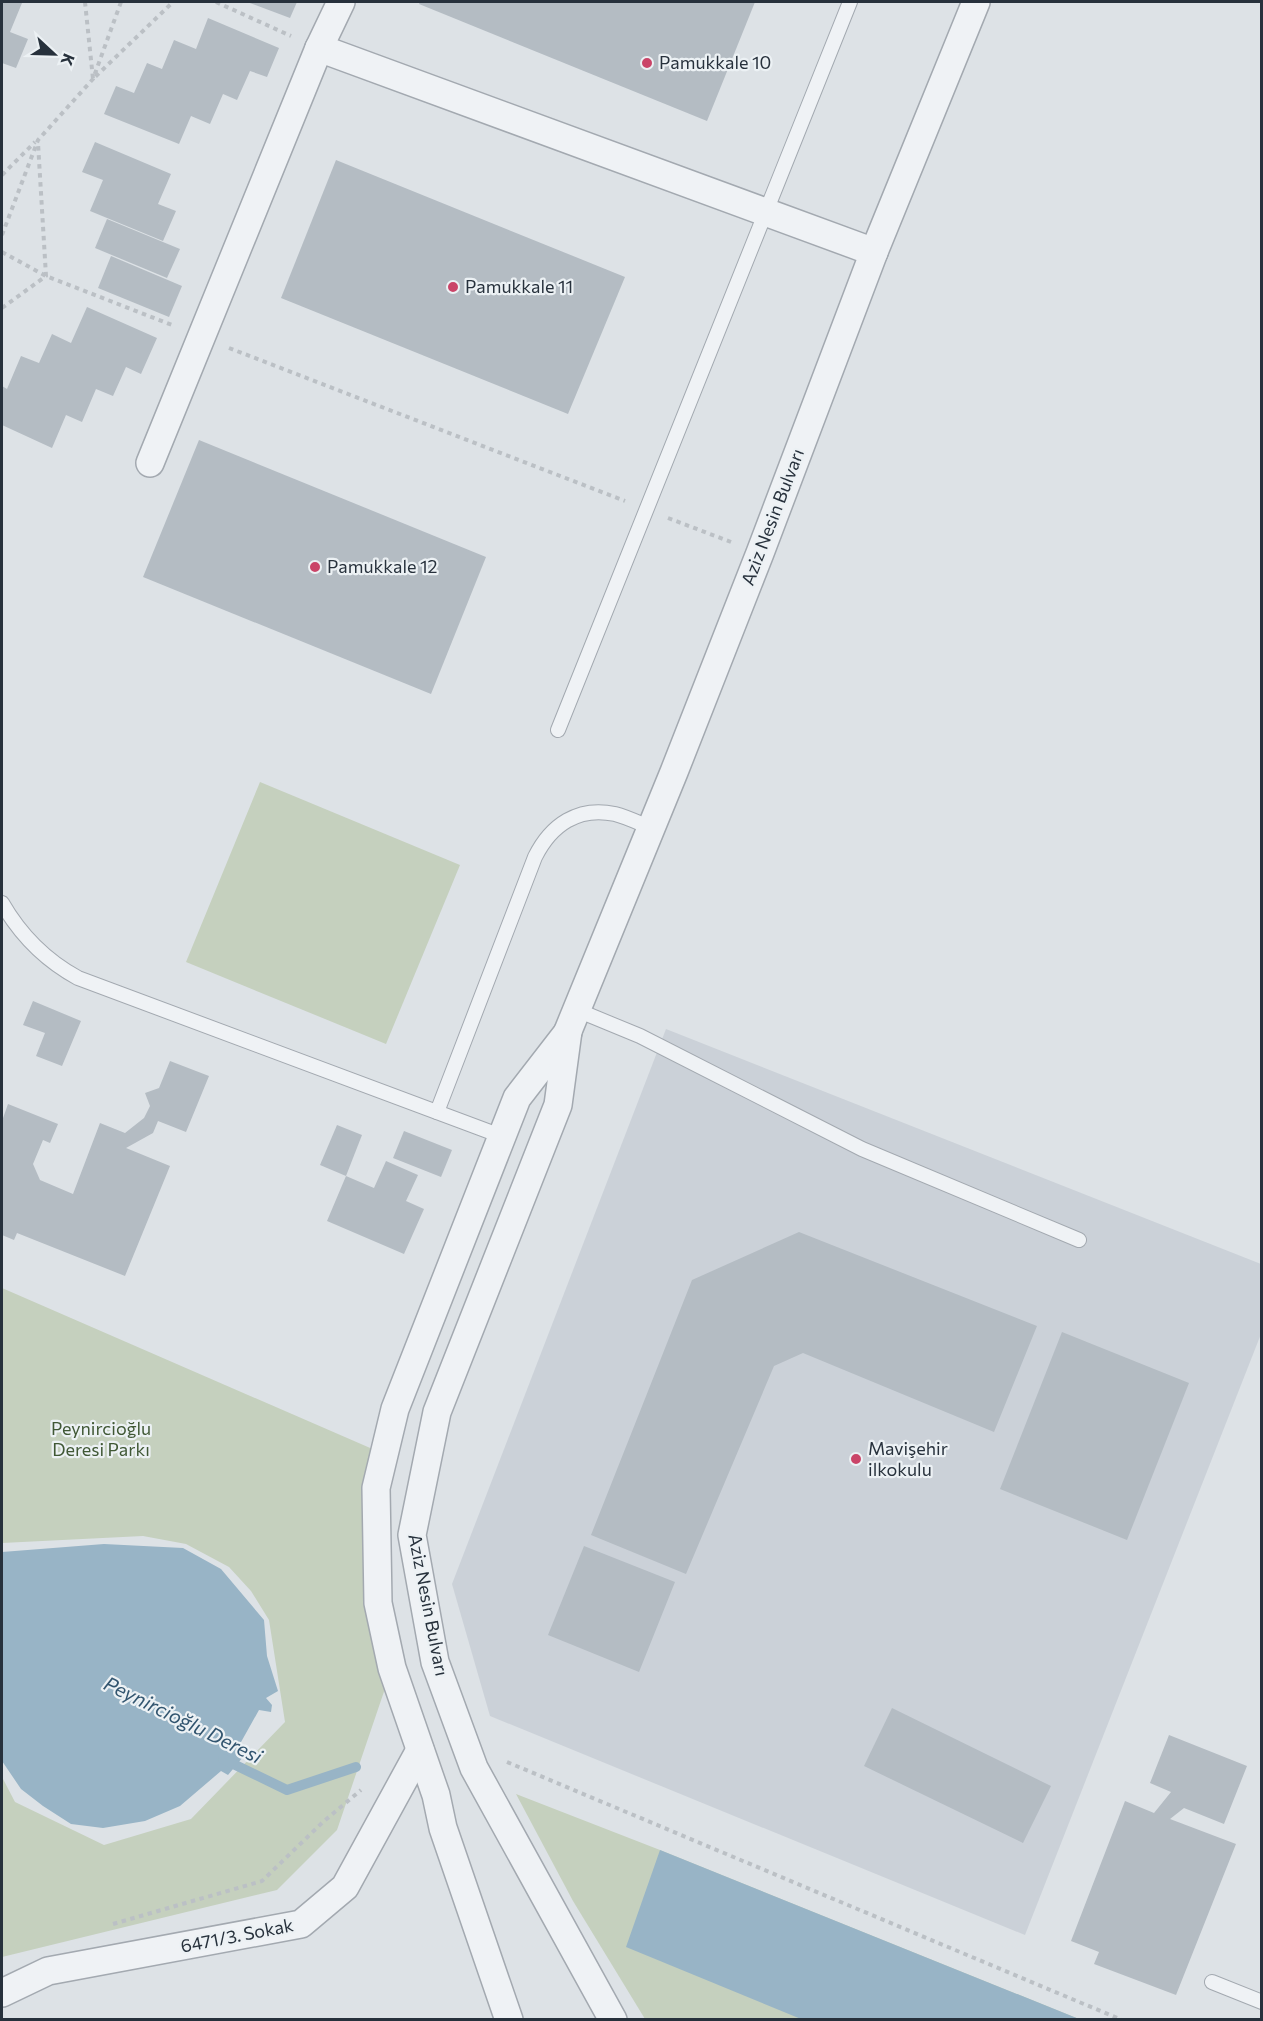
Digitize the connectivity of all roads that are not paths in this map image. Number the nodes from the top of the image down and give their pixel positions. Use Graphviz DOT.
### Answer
graph roads {
  1 [pos="341,2"];
  2 [pos="850,2"];
  3 [pos="976,2"];
  4 [pos="319,48"];
  5 [pos="765,212"];
  6 [pos="874,252"];
  7 [pos="150,463"];
  8 [pos="558,730"];
  9 [pos="651,828"];
  10 [pos="2,903"];
  11 [pos="573,1020"];
  12 [pos="437,1112"];
  13 [pos="501,1136"];
  14 [pos="1079,1240"];
  15 [pos="420,1749"];
  16 [pos="1212,1982"];
  17 [pos="2,1993"];
  18 [pos="1262,2002"];
  19 [pos="509,2019"];
  20 [pos="613,2019"];
  1 -- 4 [label="street"];
  2 -- 5 [label="lane"];
  3 -- 6 [label="street, Aziz Nesin Bulvarı"];
  4 -- 5 [label="street"];
  4 -- 7 [label="street"];
  5 -- 6 [label="street"];
  5 -- 8 [label="lane"];
  6 -- 9 [label="street, Aziz Nesin Bulvarı"];
  9 -- 11 [label="street, Aziz Nesin Bulvarı"];
  9 -- 12 [label="lane"];
  10 -- 12 [label="lane"];
  11 -- 13 [label="street, Aziz Nesin Bulvarı"];
  11 -- 14 [label="lane"];
  11 -- 20 [label="street, Aziz Nesin Bulvarı"];
  12 -- 13 [label="lane"];
  13 -- 15 [label="street, Aziz Nesin Bulvarı"];
  15 -- 17 [label="street, 6471/3. Sokak"];
  15 -- 19 [label="street, Aziz Nesin Bulvarı"];
  16 -- 18 [label="lane"];
}
